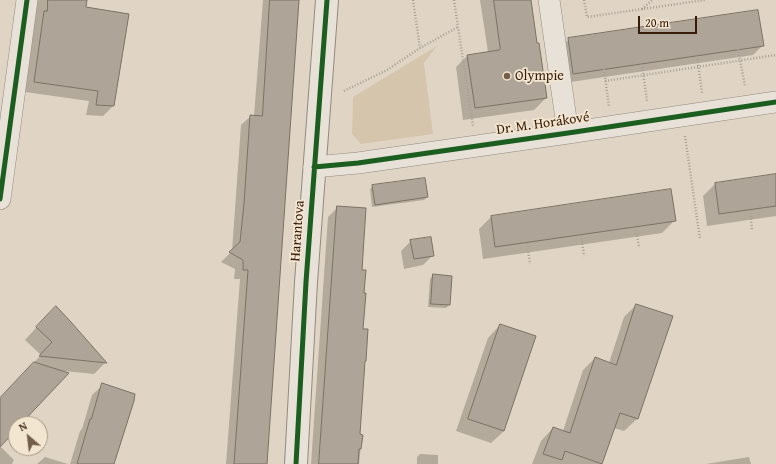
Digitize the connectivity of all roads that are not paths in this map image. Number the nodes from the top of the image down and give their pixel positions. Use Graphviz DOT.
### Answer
graph roads {
  1 [pos="27,0"];
  2 [pos="327,0"];
  3 [pos="549,0"];
  4 [pos="776,102"];
  5 [pos="568,133"];
  6 [pos="314,167"];
  7 [pos="0,199"];
  8 [pos="296,464"];
  1 -- 7 [label="street"];
  2 -- 6 [label="street, Harantova"];
  3 -- 5 [label="street"];
  4 -- 5 [label="street, Dr. M. Horákové"];
  5 -- 6 [label="street, Dr. M. Horákové"];
  6 -- 8 [label="street, Harantova"];
}
